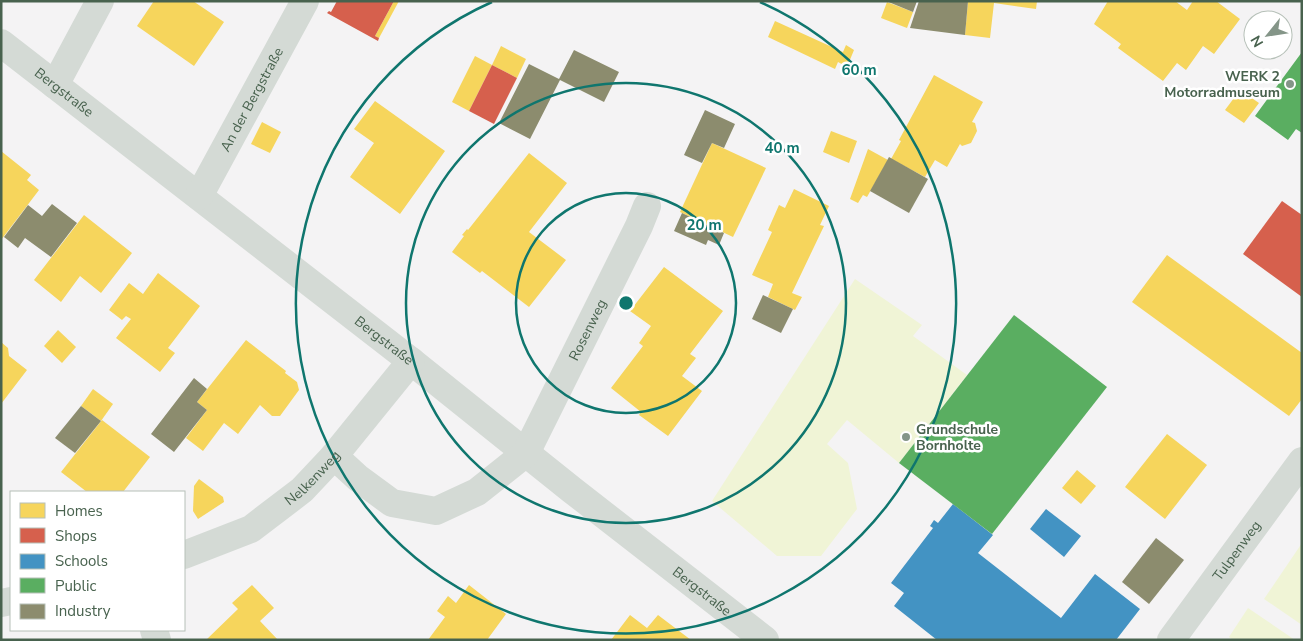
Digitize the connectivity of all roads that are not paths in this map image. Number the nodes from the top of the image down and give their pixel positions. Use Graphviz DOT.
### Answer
graph roads {
  1 [pos="100,1"];
  2 [pos="304,1"];
  3 [pos="1,43"];
  4 [pos="55,85"];
  5 [pos="199,196"];
  6 [pos="647,206"];
  7 [pos="411,361"];
  8 [pos="526,453"];
  9 [pos="334,456"];
  10 [pos="1302,461"];
  11 [pos="185,555"];
  12 [pos="765,640"];
  13 [pos="1171,640"];
  1 -- 4 [label="street"];
  2 -- 5 [label="street, An der Bergstraße"];
  3 -- 4 [label="street, Bergstraße"];
  4 -- 5 [label="street, Bergstraße"];
  5 -- 7 [label="street, Bergstraße"];
  6 -- 8 [label="street, Rosenweg"];
  7 -- 8 [label="street, Bergstraße"];
  7 -- 9 [label="street, Nelkenweg"];
  8 -- 9 [label="street"];
  8 -- 12 [label="street, Bergstraße"];
  9 -- 11 [label="street, Nelkenweg"];
  10 -- 13 [label="street, Tulpenweg"];
}
